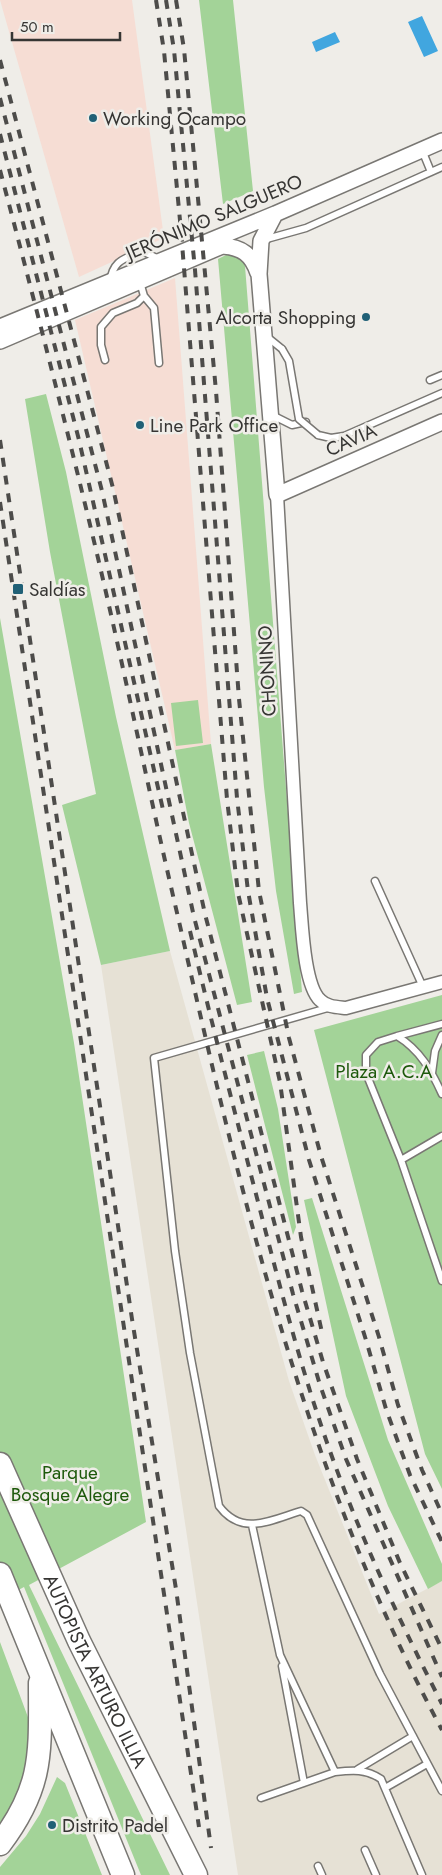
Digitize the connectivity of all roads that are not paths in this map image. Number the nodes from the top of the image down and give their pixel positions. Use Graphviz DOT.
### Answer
graph roads {
  1 [pos="442,141"];
  2 [pos="422,150"];
  3 [pos="442,167"];
  4 [pos="431,172"];
  5 [pos="276,214"];
  6 [pos="261,241"];
  7 [pos="162,260"];
  8 [pos="259,274"];
  9 [pos="110,282"];
  10 [pos="140,283"];
  11 [pos="0,327"];
  12 [pos="263,334"];
  13 [pos="0,341"];
  14 [pos="105,360"];
  15 [pos="159,363"];
  16 [pos="442,375"];
  17 [pos="430,380"];
  18 [pos="442,393"];
  19 [pos="268,414"];
  20 [pos="307,422"];
  21 [pos="442,422"];
  22 [pos="277,496"];
  23 [pos="375,882"];
  24 [pos="442,982"];
  25 [pos="423,987"];
  26 [pos="332,1007"];
  27 [pos="442,1024"];
  28 [pos="442,1035"];
  29 [pos="397,1036"];
  30 [pos="432,1073"];
  31 [pos="442,1094"];
  32 [pos="442,1136"];
  33 [pos="402,1160"];
  34 [pos="441,1276"];
  35 [pos="0,1464"];
  36 [pos="252,1525"];
  37 [pos="0,1574"];
  38 [pos="280,1655"];
  39 [pos="40,1672"];
  40 [pos="413,1736"];
  41 [pos="427,1764"];
  42 [pos="358,1769"];
  43 [pos="336,1772"];
  44 [pos="304,1783"];
  45 [pos="385,1788"];
  46 [pos="442,1791"];
  47 [pos="260,1798"];
  48 [pos="0,1844"];
  49 [pos="365,1850"];
  50 [pos="318,1866"];
  51 [pos="122,1875"];
  52 [pos="196,1875"];
  53 [pos="322,1875"];
  54 [pos="376,1875"];
  55 [pos="422,1875"];
  1 -- 2 [label="street, JERÓNIMO SALGUERO"];
  2 -- 4 [label="lane"];
  2 -- 5 [label="street, JERÓNIMO SALGUERO"];
  3 -- 4 [label="lane"];
  4 -- 6 [label="lane"];
  5 -- 6 [label="street, CHONINO"];
  5 -- 7 [label="street, JERÓNIMO SALGUERO"];
  6 -- 8 [label="street, CHONINO"];
  7 -- 9 [label="lane"];
  7 -- 10 [label="street, JERÓNIMO SALGUERO"];
  8 -- 10 [label="street, JERÓNIMO SALGUERO"];
  8 -- 12 [label="street, CHONINO"];
  9 -- 10 [label="street, JERÓNIMO SALGUERO"];
  9 -- 11 [label="street, JERÓNIMO SALGUERO"];
  10 -- 13 [label="street, JERÓNIMO SALGUERO"];
  10 -- 14 [label="lane"];
  10 -- 15 [label="lane"];
  12 -- 18 [label="lane, bridge"];
  12 -- 19 [label="street, CHONINO"];
  16 -- 17 [label="lane"];
  19 -- 20 [label="lane"];
  19 -- 22 [label="street, CHONINO"];
  21 -- 22 [label="street, CAVIA"];
  22 -- 26 [label="street, CHONINO"];
  23 -- 25 [label="lane"];
  24 -- 25 [label="street"];
  25 -- 26 [label="street"];
  26 -- 36 [label="lane"];
  27 -- 29 [label="lane"];
  28 -- 30 [label="lane"];
  29 -- 30 [label="lane"];
  29 -- 33 [label="lane"];
  30 -- 31 [label="lane"];
  32 -- 33 [label="lane"];
  33 -- 34 [label="lane"];
  35 -- 52 [label="highway, AUTOPISTA ARTURO ILLIA"];
  36 -- 38 [label="lane"];
  36 -- 40 [label="lane"];
  37 -- 39 [label="highway"];
  38 -- 43 [label="lane"];
  38 -- 44 [label="lane"];
  39 -- 48 [label="highway"];
  39 -- 51 [label="highway"];
  40 -- 41 [label="lane"];
  40 -- 42 [label="lane"];
  41 -- 45 [label="lane"];
  41 -- 46 [label="lane"];
  42 -- 43 [label="lane"];
  42 -- 45 [label="lane"];
  43 -- 44 [label="lane"];
  44 -- 47 [label="lane"];
  45 -- 55 [label="lane"];
  49 -- 54 [label="lane"];
  50 -- 53 [label="lane"];
}
